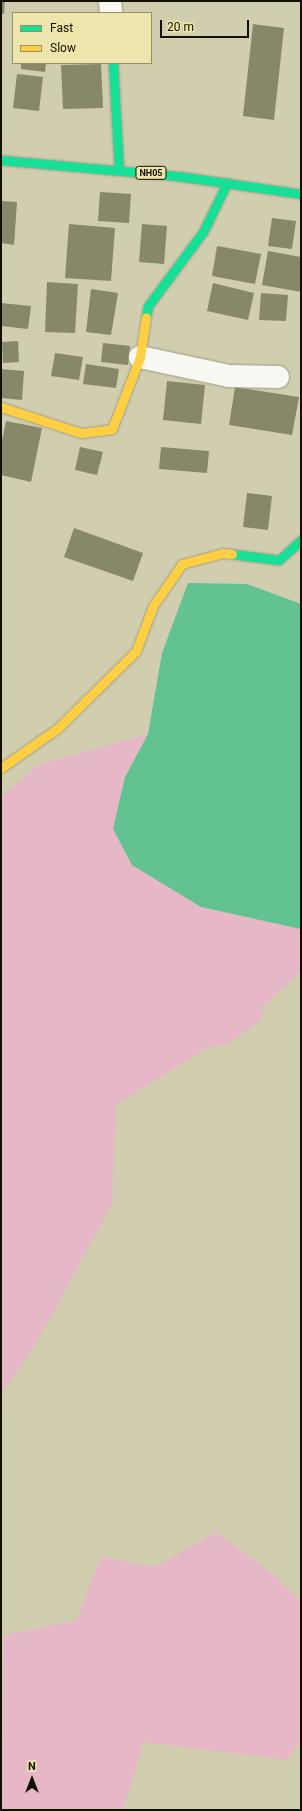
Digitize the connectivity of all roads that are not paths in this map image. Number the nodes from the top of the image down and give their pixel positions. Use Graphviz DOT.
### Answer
graph roads {
  1 [pos="110,1"];
  2 [pos="111,12"];
  3 [pos="113,64"];
  4 [pos="1,160"];
  5 [pos="119,170"];
  6 [pos="227,183"];
  7 [pos="301,194"];
  8 [pos="140,357"];
  9 [pos="278,377"];
  10 [pos="1,407"];
  11 [pos="301,540"];
  12 [pos="1,768"];
  1 -- 2 [label="street"];
  3 -- 5 [label="street"];
  4 -- 5 [label="street, NH05"];
  5 -- 6 [label="street, NH05"];
  6 -- 7 [label="street, NH05"];
  6 -- 8 [label="street"];
  8 -- 9 [label="street"];
  8 -- 10 [label="street"];
  11 -- 12 [label="street"];
}
